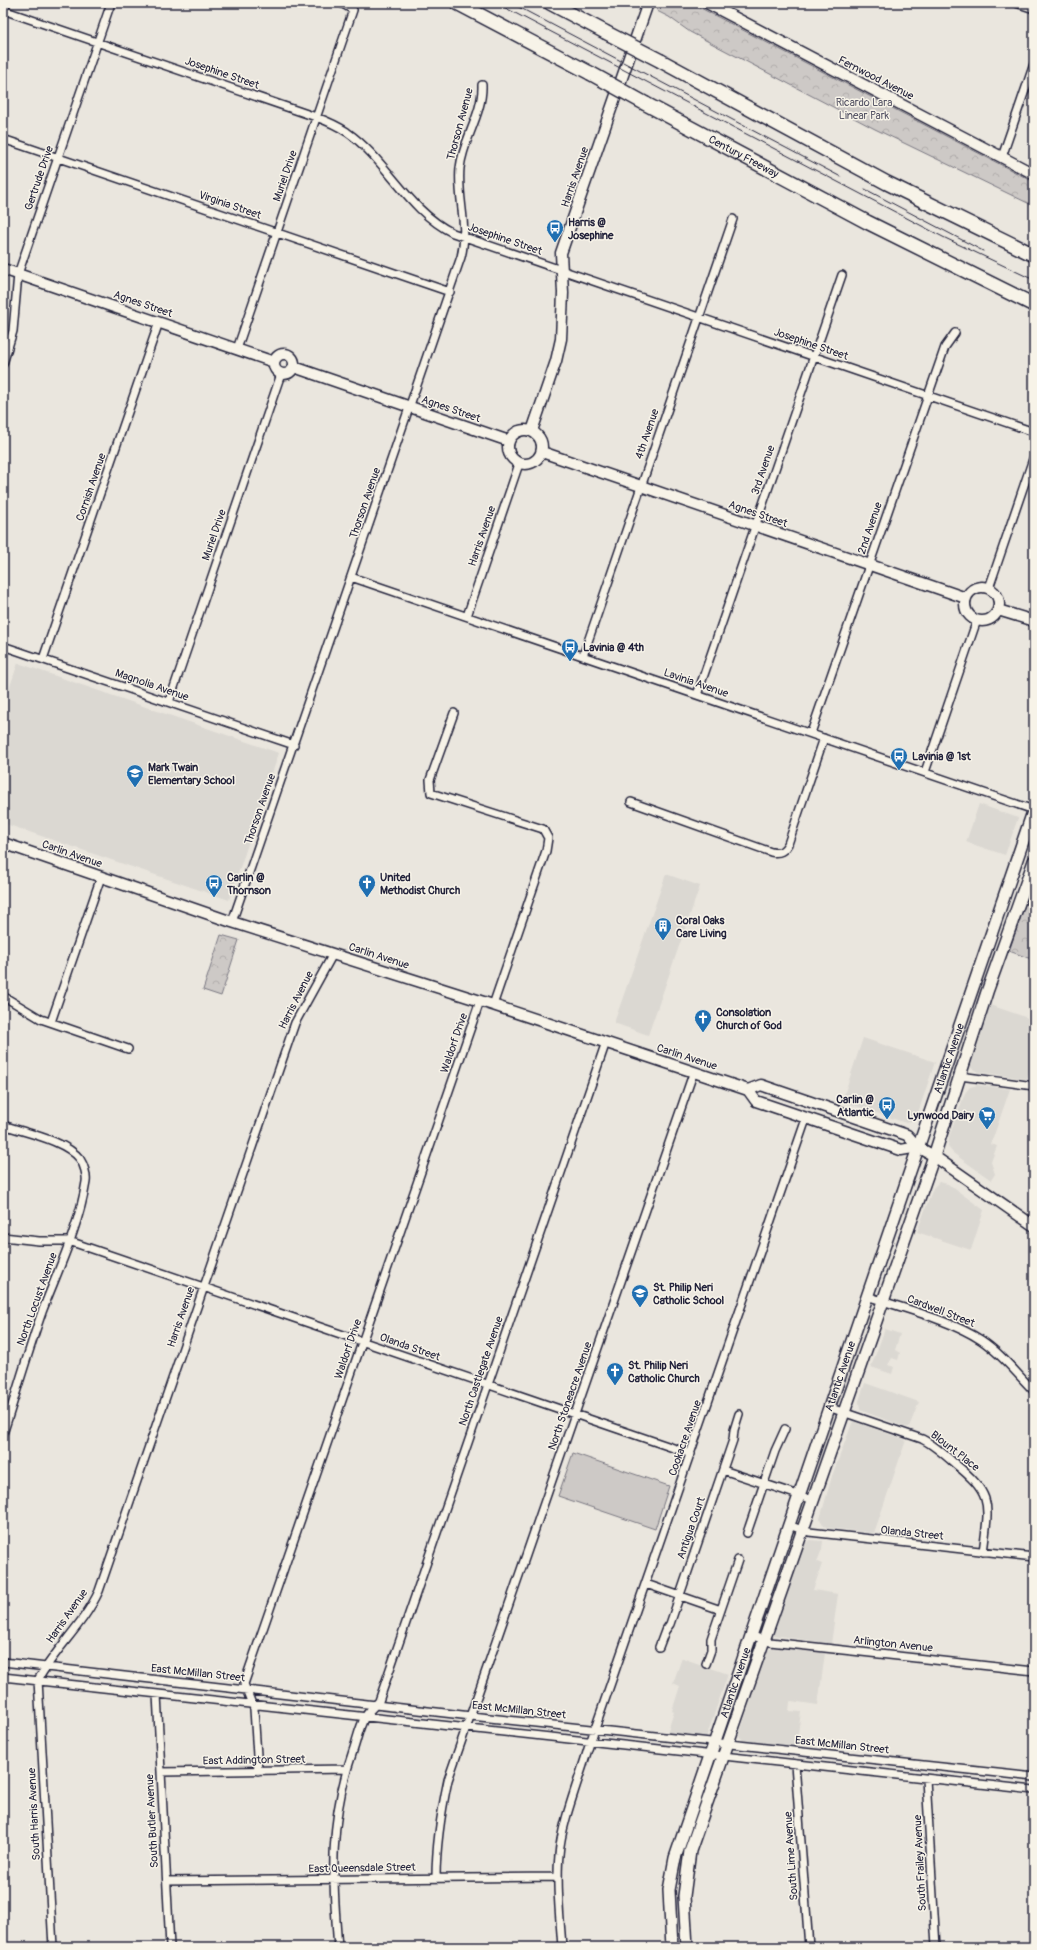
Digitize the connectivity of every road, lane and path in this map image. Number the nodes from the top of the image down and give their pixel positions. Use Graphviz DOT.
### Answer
graph roads {
  1 [pos="111,3"];
  2 [pos="341,3"];
  3 [pos="457,3"];
  4 [pos="550,3"];
  5 [pos="648,3"];
  6 [pos="707,3"];
  7 [pos="1016,3"];
  8 [pos="1034,9"];
  9 [pos="3,10"];
  10 [pos="97,42"];
  11 [pos="1034,64"];
  12 [pos="482,85"];
  13 [pos="316,117"];
  14 [pos="3,139"];
  15 [pos="1002,157"];
  16 [pos="58,158"];
  17 [pos="1034,174"];
  18 [pos="733,219"];
  19 [pos="277,233"];
  20 [pos="464,237"];
  21 [pos="1034,255"];
  22 [pos="3,269"];
  23 [pos="562,270"];
  24 [pos="18,274"];
  25 [pos="842,275"];
  26 [pos="450,292"];
  27 [pos="1034,305"];
  28 [pos="699,317"];
  29 [pos="159,322"];
  30 [pos="955,334"];
  31 [pos="237,349"];
  32 [pos="814,356"];
  33 [pos="274,362"];
  34 [pos="3,364"];
  35 [pos="294,367"];
  36 [pos="281,374"];
  37 [pos="928,396"];
  38 [pos="410,407"];
  39 [pos="532,431"];
  40 [pos="1034,432"];
  41 [pos="509,441"];
  42 [pos="542,452"];
  43 [pos="1034,456"];
  44 [pos="519,464"];
  45 [pos="641,486"];
  46 [pos="755,526"];
  47 [pos="869,565"];
  48 [pos="351,577"];
  49 [pos="989,588"];
  50 [pos="966,598"];
  51 [pos="998,610"];
  52 [pos="467,616"];
  53 [pos="977,620"];
  54 [pos="1034,621"];
  55 [pos="3,646"];
  56 [pos="582,656"];
  57 [pos="43,659"];
  58 [pos="697,695"];
  59 [pos="169,702"];
  60 [pos="454,713"];
  61 [pos="811,733"];
  62 [pos="824,738"];
  63 [pos="294,745"];
  64 [pos="925,772"];
  65 [pos="631,802"];
  66 [pos="1034,809"];
  67 [pos="3,843"];
  68 [pos="1034,861"];
  69 [pos="101,877"];
  70 [pos="232,922"];
  71 [pos="333,954"];
  72 [pos="3,996"];
  73 [pos="480,1001"];
  74 [pos="493,1005"];
  75 [pos="51,1022"];
  76 [pos="606,1042"];
  77 [pos="128,1049"];
  78 [pos="694,1071"];
  79 [pos="960,1076"];
  80 [pos="1034,1086"];
  81 [pos="748,1090"];
  82 [pos="806,1119"];
  83 [pos="3,1125"];
  84 [pos="918,1147"];
  85 [pos="934,1156"];
  86 [pos="1034,1226"];
  87 [pos="3,1237"];
  88 [pos="69,1241"];
  89 [pos="204,1288"];
  90 [pos="867,1296"];
  91 [pos="883,1301"];
  92 [pos="362,1342"];
  93 [pos="488,1385"];
  94 [pos="1034,1391"];
  95 [pos="828,1407"];
  96 [pos="844,1412"];
  97 [pos="739,1414"];
  98 [pos="575,1415"];
  99 [pos="785,1430"];
  100 [pos="3,1434"];
  101 [pos="691,1454"];
  102 [pos="723,1470"];
  103 [pos="764,1484"];
  104 [pos="798,1495"];
  105 [pos="813,1500"];
  106 [pos="788,1525"];
  107 [pos="802,1530"];
  108 [pos="747,1533"];
  109 [pos="983,1552"];
  110 [pos="1034,1557"];
  111 [pos="738,1560"];
  112 [pos="646,1584"];
  113 [pos="680,1596"];
  114 [pos="721,1610"];
  115 [pos="750,1635"];
  116 [pos="764,1640"];
  117 [pos="659,1647"];
  118 [pos="3,1662"];
  119 [pos="706,1664"];
  120 [pos="45,1667"];
  121 [pos="1034,1671"];
  122 [pos="3,1677"];
  123 [pos="38,1680"];
  124 [pos="246,1690"];
  125 [pos="157,1694"];
  126 [pos="252,1704"];
  127 [pos="375,1705"];
  128 [pos="365,1716"];
  129 [pos="471,1716"];
  130 [pos="467,1728"];
  131 [pos="596,1730"];
  132 [pos="591,1741"];
  133 [pos="713,1743"];
  134 [pos="728,1743"];
  135 [pos="709,1754"];
  136 [pos="723,1756"];
  137 [pos="795,1764"];
  138 [pos="346,1769"];
  139 [pos="258,1771"];
  140 [pos="161,1772"];
  141 [pos="1034,1778"];
  142 [pos="926,1779"];
  143 [pos="1034,1790"];
  144 [pos="558,1877"];
  145 [pos="436,1878"];
  146 [pos="333,1879"];
  147 [pos="167,1881"];
  148 [pos="53,1947"];
  149 [pos="170,1947"];
  150 [pos="338,1947"];
  151 [pos="562,1947"];
  152 [pos="672,1947"];
  153 [pos="687,1947"];
  154 [pos="809,1947"];
  155 [pos="936,1947"];
  1 -- 10 [label="street, Gertrude Drive"];
  2 -- 13 [label="street, Muriel Drive"];
  3 -- 27 [label="highway, Century Freeway, bridge"];
  4 -- 21 [label="highway, bridge"];
  5 -- 23 [label="street, Harris Avenue"];
  6 -- 15 [label="street, Fernwood Avenue"];
  7 -- 8 [label="street"];
  9 -- 10 [label="street, Josephine Street"];
  10 -- 13 [label="street, Josephine Street"];
  10 -- 16 [label="street, Gertrude Drive"];
  11 -- 15 [label="street"];
  12 -- 20 [label="street, Thorson Avenue"];
  13 -- 19 [label="street, Muriel Drive"];
  13 -- 20 [label="street, Josephine Street"];
  14 -- 16 [label="street, Virginia Street"];
  15 -- 17 [label="street, Fernwood Avenue"];
  16 -- 19 [label="street, Virginia Street"];
  16 -- 24 [label="street, Gertrude Drive"];
  18 -- 28 [label="street, 4th Avenue"];
  19 -- 26 [label="street, Virginia Street"];
  19 -- 31 [label="street, Muriel Drive"];
  20 -- 23 [label="street, Josephine Street"];
  20 -- 26 [label="street, Thorson Avenue"];
  22 -- 24 [label="street, Agnes Street"];
  23 -- 28 [label="street, Josephine Street"];
  23 -- 39 [label="street, Harris Avenue"];
  24 -- 29 [label="street, Agnes Street"];
  24 -- 34 [label="street, Gertrude Drive"];
  25 -- 32 [label="street, 3rd Avenue"];
  26 -- 38 [label="street, Thorson Avenue"];
  28 -- 32 [label="street, Josephine Street"];
  28 -- 45 [label="street, 4th Avenue"];
  29 -- 31 [label="street, Agnes Street"];
  29 -- 57 [label="street, Cornish Avenue"];
  30 -- 37 [label="street, 2nd Avenue"];
  31 -- 33 [label="street, Agnes Street"];
  32 -- 37 [label="street, Josephine Street"];
  32 -- 46 [label="street, 3rd Avenue"];
  33 -- 35 [label="street"];
  33 -- 36 [label="street"];
  35 -- 36 [label="street"];
  35 -- 38 [label="street, Agnes Street"];
  36 -- 59 [label="street, Muriel Drive"];
  37 -- 40 [label="street, Josephine Street"];
  37 -- 47 [label="street, 2nd Avenue"];
  38 -- 41 [label="street, Agnes Street"];
  38 -- 48 [label="street, Thorson Avenue"];
  39 -- 41 [label="street"];
  39 -- 42 [label="street"];
  41 -- 44 [label="street"];
  42 -- 44 [label="street"];
  42 -- 45 [label="street, Agnes Street"];
  43 -- 49 [label="street"];
  44 -- 52 [label="street, Harris Avenue"];
  45 -- 46 [label="street, Agnes Street"];
  45 -- 56 [label="street, 4th Avenue"];
  46 -- 47 [label="street, Agnes Street"];
  46 -- 58 [label="street, 3rd Avenue"];
  47 -- 50 [label="street, Agnes Street"];
  47 -- 61 [label="street, 2nd Avenue"];
  48 -- 52 [label="street, Lavinia Avenue"];
  48 -- 63 [label="street, Thorson Avenue"];
  49 -- 50 [label="street"];
  49 -- 51 [label="street"];
  50 -- 53 [label="street"];
  51 -- 53 [label="street"];
  51 -- 54 [label="street"];
  52 -- 56 [label="street, Lavinia Avenue"];
  53 -- 64 [label="street"];
  55 -- 57 [label="street, Magnolia Avenue"];
  56 -- 58 [label="street, Lavinia Avenue"];
  57 -- 59 [label="street, Magnolia Avenue"];
  58 -- 61 [label="street, Lavinia Avenue"];
  59 -- 63 [label="street, Magnolia Avenue"];
  60 -- 74 [label="street"];
  61 -- 62 [label="street, Lavinia Avenue"];
  62 -- 64 [label="street, Lavinia Avenue"];
  62 -- 65 [label="street"];
  63 -- 70 [label="street, Thorson Avenue"];
  64 -- 66 [label="street, Lavinia Avenue"];
  66 -- 84 [label="main road, Atlantic Avenue"];
  67 -- 69 [label="street, Carlin Avenue"];
  68 -- 79 [label="main road, Atlantic Avenue"];
  69 -- 70 [label="street, Carlin Avenue"];
  69 -- 75 [label="street"];
  70 -- 71 [label="street, Carlin Avenue"];
  71 -- 73 [label="street, Carlin Avenue"];
  71 -- 89 [label="street, Harris Avenue"];
  72 -- 75 [label="street"];
  73 -- 74 [label="street, Carlin Avenue"];
  73 -- 92 [label="street, Waldorf Drive"];
  74 -- 76 [label="street, Carlin Avenue"];
  75 -- 77 [label="street"];
  76 -- 78 [label="street, Carlin Avenue"];
  76 -- 93 [label="street, North Castlegate Avenue"];
  78 -- 81 [label="street, Carlin Avenue"];
  78 -- 98 [label="street, North Stoneacre Avenue"];
  79 -- 80 [label="street"];
  79 -- 85 [label="main road, Atlantic Avenue"];
  81 -- 82 [label="street, Carlin Avenue"];
  81 -- 84 [label="street, Carlin Avenue"];
  82 -- 84 [label="street, Carlin Avenue"];
  82 -- 101 [label="street, Cookacre Avenue"];
  83 -- 88 [label="street, North Locust Avenue"];
  84 -- 85 [label="street, Carlin Avenue"];
  84 -- 90 [label="main road, Atlantic Avenue"];
  85 -- 86 [label="street, Carlin Avenue"];
  85 -- 91 [label="main road, Atlantic Avenue"];
  87 -- 88 [label="street, Olanda Street"];
  88 -- 89 [label="street, Olanda Street"];
  88 -- 100 [label="street, North Locust Avenue"];
  89 -- 92 [label="street, Olanda Street"];
  89 -- 120 [label="street, Harris Avenue"];
  90 -- 91 [label="street, Cardwell Street"];
  90 -- 95 [label="main road, Atlantic Avenue"];
  91 -- 94 [label="street, Cardwell Street"];
  91 -- 96 [label="main road, Atlantic Avenue"];
  92 -- 93 [label="street, Olanda Street"];
  92 -- 124 [label="street, Waldorf Drive"];
  93 -- 98 [label="street, Olanda Street"];
  93 -- 127 [label="street, North Castlegate Avenue"];
  95 -- 96 [label="street, Blount Place"];
  95 -- 104 [label="main road, Atlantic Avenue"];
  96 -- 105 [label="main road, Atlantic Avenue"];
  96 -- 109 [label="street, Blount Place"];
  97 -- 102 [label="street, Antigua Court"];
  98 -- 101 [label="street, Olanda Street"];
  98 -- 129 [label="street, North Stoneacre Avenue"];
  99 -- 103 [label="street"];
  101 -- 112 [label="street, Cookacre Avenue"];
  102 -- 103 [label="street"];
  102 -- 113 [label="street, Antigua Court"];
  103 -- 104 [label="street"];
  103 -- 108 [label="street"];
  104 -- 105 [label="street"];
  104 -- 106 [label="main road, Atlantic Avenue"];
  105 -- 107 [label="main road, Atlantic Avenue"];
  106 -- 107 [label="street, Olanda Street"];
  106 -- 115 [label="main road, Atlantic Avenue"];
  107 -- 109 [label="street, Olanda Street"];
  107 -- 116 [label="main road, Atlantic Avenue"];
  109 -- 110 [label="street, Olanda Street"];
  111 -- 114 [label="street"];
  112 -- 113 [label="street"];
  112 -- 131 [label="street, Cookacre Avenue"];
  113 -- 114 [label="street"];
  113 -- 117 [label="street, Antigua Court"];
  114 -- 119 [label="street"];
  115 -- 116 [label="street, Arlington Avenue"];
  115 -- 133 [label="main road, Atlantic Avenue"];
  116 -- 121 [label="street, Arlington Avenue"];
  116 -- 134 [label="main road, Atlantic Avenue"];
  118 -- 120 [label="street, East McMillan Street"];
  120 -- 123 [label="street, Harris Avenue"];
  120 -- 124 [label="street, East McMillan Street"];
  122 -- 123 [label="street, East McMillan Street"];
  123 -- 125 [label="street, East McMillan Street"];
  123 -- 148 [label="street, South Harris Avenue"];
  124 -- 126 [label="street"];
  124 -- 127 [label="street, East McMillan Street"];
  125 -- 126 [label="street, East McMillan Street"];
  125 -- 140 [label="street, South Butler Avenue"];
  126 -- 128 [label="street, East McMillan Street"];
  126 -- 139 [label="street"];
  127 -- 128 [label="street, North Castlegate Avenue"];
  127 -- 129 [label="street, East McMillan Street"];
  128 -- 130 [label="street, East McMillan Street"];
  128 -- 138 [label="street"];
  129 -- 130 [label="street, North Stoneacre Avenue"];
  129 -- 131 [label="street, East McMillan Street"];
  130 -- 132 [label="street, East McMillan Street"];
  130 -- 145 [label="street, North Stoneacre Avenue"];
  131 -- 132 [label="street, Cookacre Avenue"];
  131 -- 133 [label="street, East McMillan Street"];
  132 -- 135 [label="street, East McMillan Street"];
  132 -- 144 [label="street, Cookacre Avenue"];
  133 -- 134 [label="street, East McMillan Street"];
  133 -- 135 [label="main road, Atlantic Avenue"];
  134 -- 136 [label="main road, Atlantic Avenue"];
  134 -- 141 [label="street, East McMillan Street"];
  135 -- 136 [label="street, East McMillan Street"];
  135 -- 152 [label="main road, Atlantic Avenue"];
  136 -- 137 [label="street, East McMillan Street"];
  136 -- 153 [label="main road, Atlantic Avenue"];
  137 -- 142 [label="street, East McMillan Street"];
  137 -- 154 [label="street, South Lime Avenue"];
  138 -- 139 [label="street, East Addington Street"];
  138 -- 146 [label="street"];
  139 -- 140 [label="street, East Addington Street"];
  140 -- 147 [label="street, South Butler Avenue"];
  142 -- 143 [label="street, East McMillan Street"];
  142 -- 155 [label="street, South Frailey Avenue"];
  144 -- 145 [label="street, East Queensdale Street"];
  144 -- 151 [label="street, Cookacre Avenue"];
  145 -- 146 [label="street, East Queensdale Street"];
  146 -- 147 [label="street, East Queensdale Street"];
  146 -- 150 [label="street"];
  147 -- 149 [label="street, South Butler Avenue"];
}
